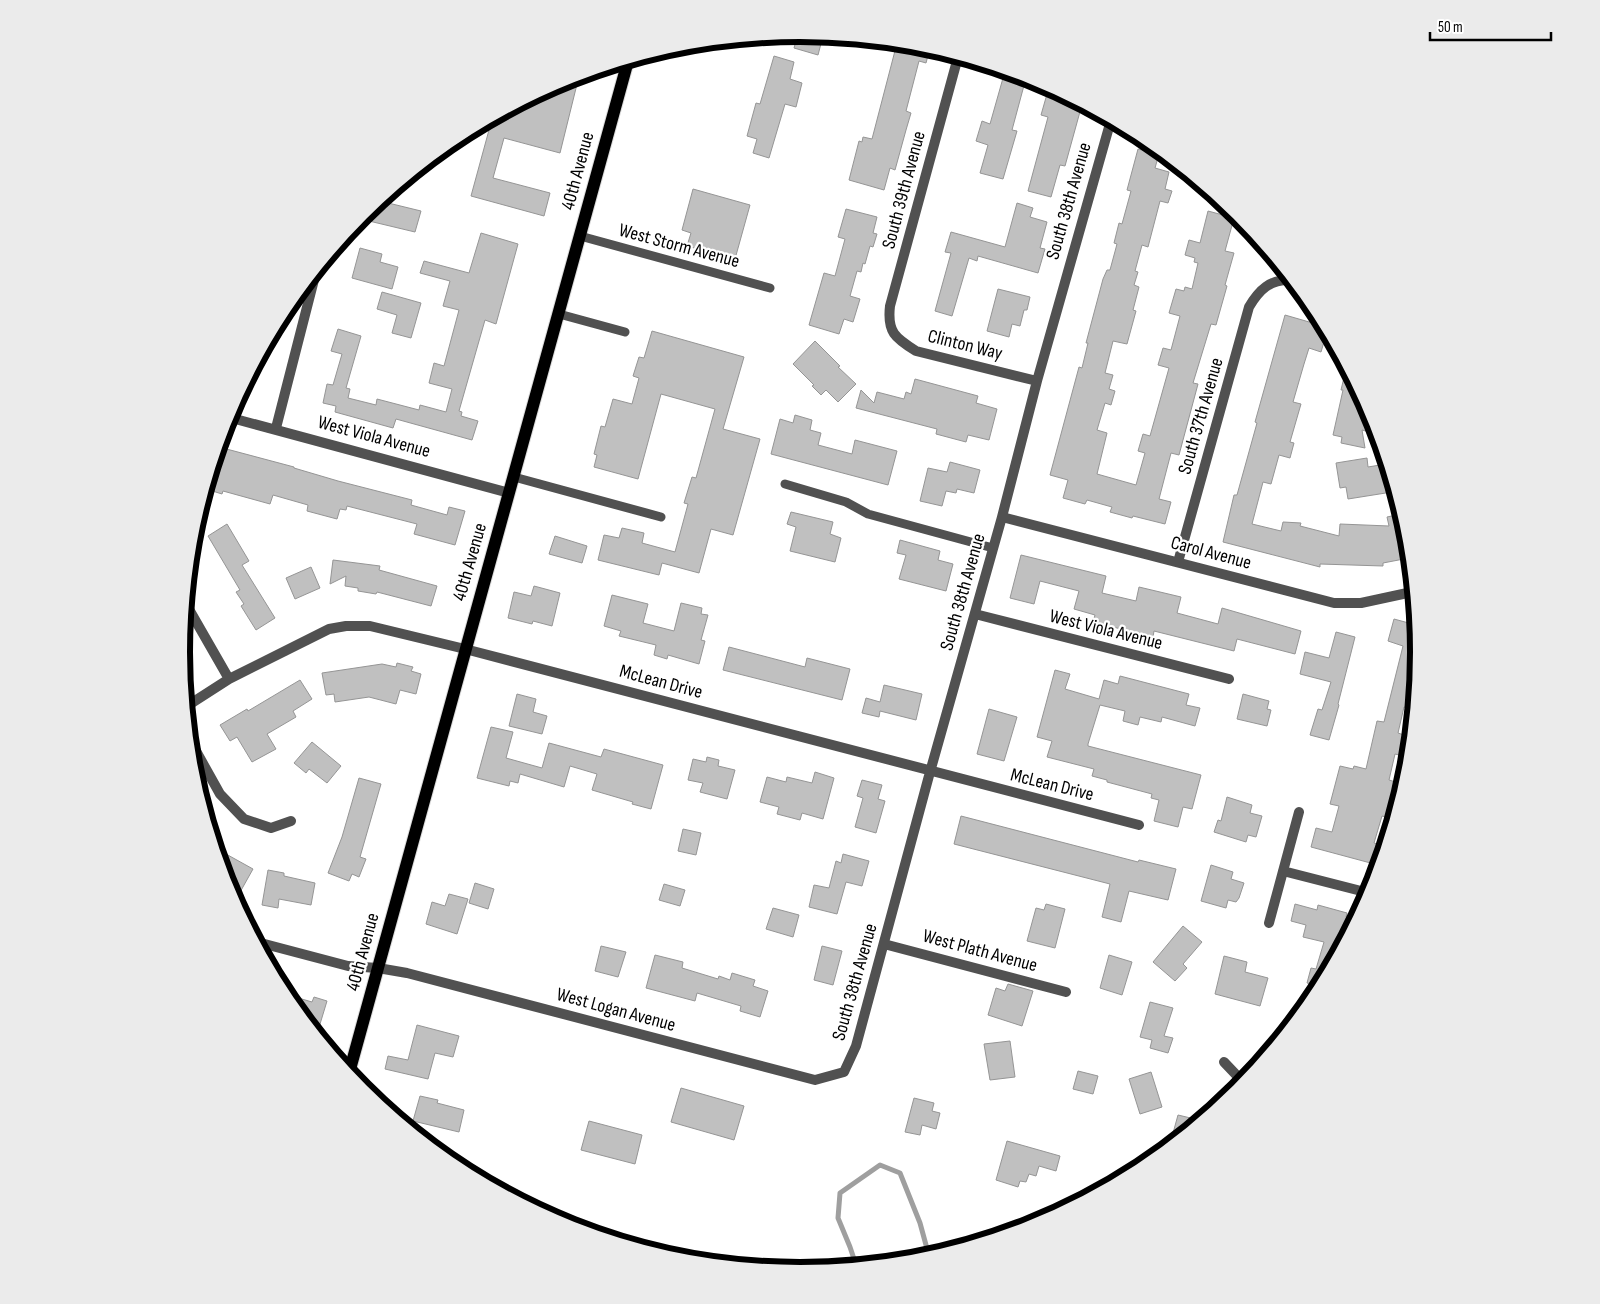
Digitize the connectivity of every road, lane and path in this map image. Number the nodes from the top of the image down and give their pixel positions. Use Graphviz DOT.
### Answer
graph roads {
  1 [pos="956,63"];
  2 [pos="626,68"];
  3 [pos="1108,126"];
  4 [pos="580,236"];
  5 [pos="1283,280"];
  6 [pos="312,286"];
  7 [pos="770,288"];
  8 [pos="558,314"];
  9 [pos="625,332"];
  10 [pos="892,332"];
  11 [pos="1037,380"];
  12 [pos="237,419"];
  13 [pos="276,428"];
  14 [pos="514,477"];
  15 [pos="785,484"];
  16 [pos="509,493"];
  17 [pos="661,516"];
  18 [pos="1002,517"];
  19 [pos="993,548"];
  20 [pos="1178,562"];
  21 [pos="1406,593"];
  22 [pos="192,614"];
  23 [pos="975,614"];
  24 [pos="465,648"];
  25 [pos="229,679"];
  26 [pos="1229,679"];
  27 [pos="193,702"];
  28 [pos="200,758"];
  29 [pos="930,772"];
  30 [pos="1299,812"];
  31 [pos="291,821"];
  32 [pos="1139,825"];
  33 [pos="1283,871"];
  34 [pos="1360,891"];
  35 [pos="1269,923"];
  36 [pos="265,944"];
  37 [pos="884,944"];
  38 [pos="378,968"];
  39 [pos="1066,992"];
  40 [pos="1224,1062"];
  41 [pos="351,1064"];
  42 [pos="844,1072"];
  43 [pos="1237,1076"];
  1 -- 10 [label="street, South 39th Avenue"];
  2 -- 4 [label="main road, 40th Avenue"];
  3 -- 11 [label="street, South 38th Avenue"];
  4 -- 7 [label="lane, West Storm Avenue"];
  4 -- 8 [label="main road, 40th Avenue"];
  5 -- 20 [label="street, South 37th Avenue"];
  6 -- 13 [label="street"];
  8 -- 9 [label="lane"];
  8 -- 14 [label="main road, 40th Avenue"];
  10 -- 11 [label="street, Clinton Way"];
  11 -- 18 [label="street, South 38th Avenue"];
  12 -- 13 [label="street, West Viola Avenue"];
  13 -- 16 [label="street, West Viola Avenue"];
  14 -- 16 [label="main road, 40th Avenue"];
  14 -- 17 [label="lane"];
  15 -- 19 [label="lane"];
  16 -- 24 [label="main road, 40th Avenue"];
  18 -- 19 [label="street, South 38th Avenue"];
  18 -- 20 [label="street, Carol Avenue"];
  19 -- 23 [label="street, South 38th Avenue"];
  20 -- 21 [label="street, Carol Avenue"];
  22 -- 25 [label="street"];
  23 -- 26 [label="street, West Viola Avenue"];
  23 -- 29 [label="street, South 38th Avenue"];
  24 -- 25 [label="street, McLean Drive"];
  24 -- 29 [label="street, McLean Drive"];
  24 -- 38 [label="main road, 40th Avenue"];
  25 -- 27 [label="street, McLean Drive"];
  28 -- 31 [label="street"];
  29 -- 32 [label="street, McLean Drive"];
  29 -- 37 [label="street, South 38th Avenue"];
  30 -- 33 [label="street"];
  33 -- 34 [label="street"];
  33 -- 35 [label="street"];
  36 -- 38 [label="street, West Logan Avenue"];
  37 -- 39 [label="street, West Plath Avenue"];
  37 -- 42 [label="street, South 38th Avenue"];
  38 -- 41 [label="main road, 40th Avenue"];
  38 -- 42 [label="street, West Logan Avenue"];
  40 -- 43 [label="street"];
}
